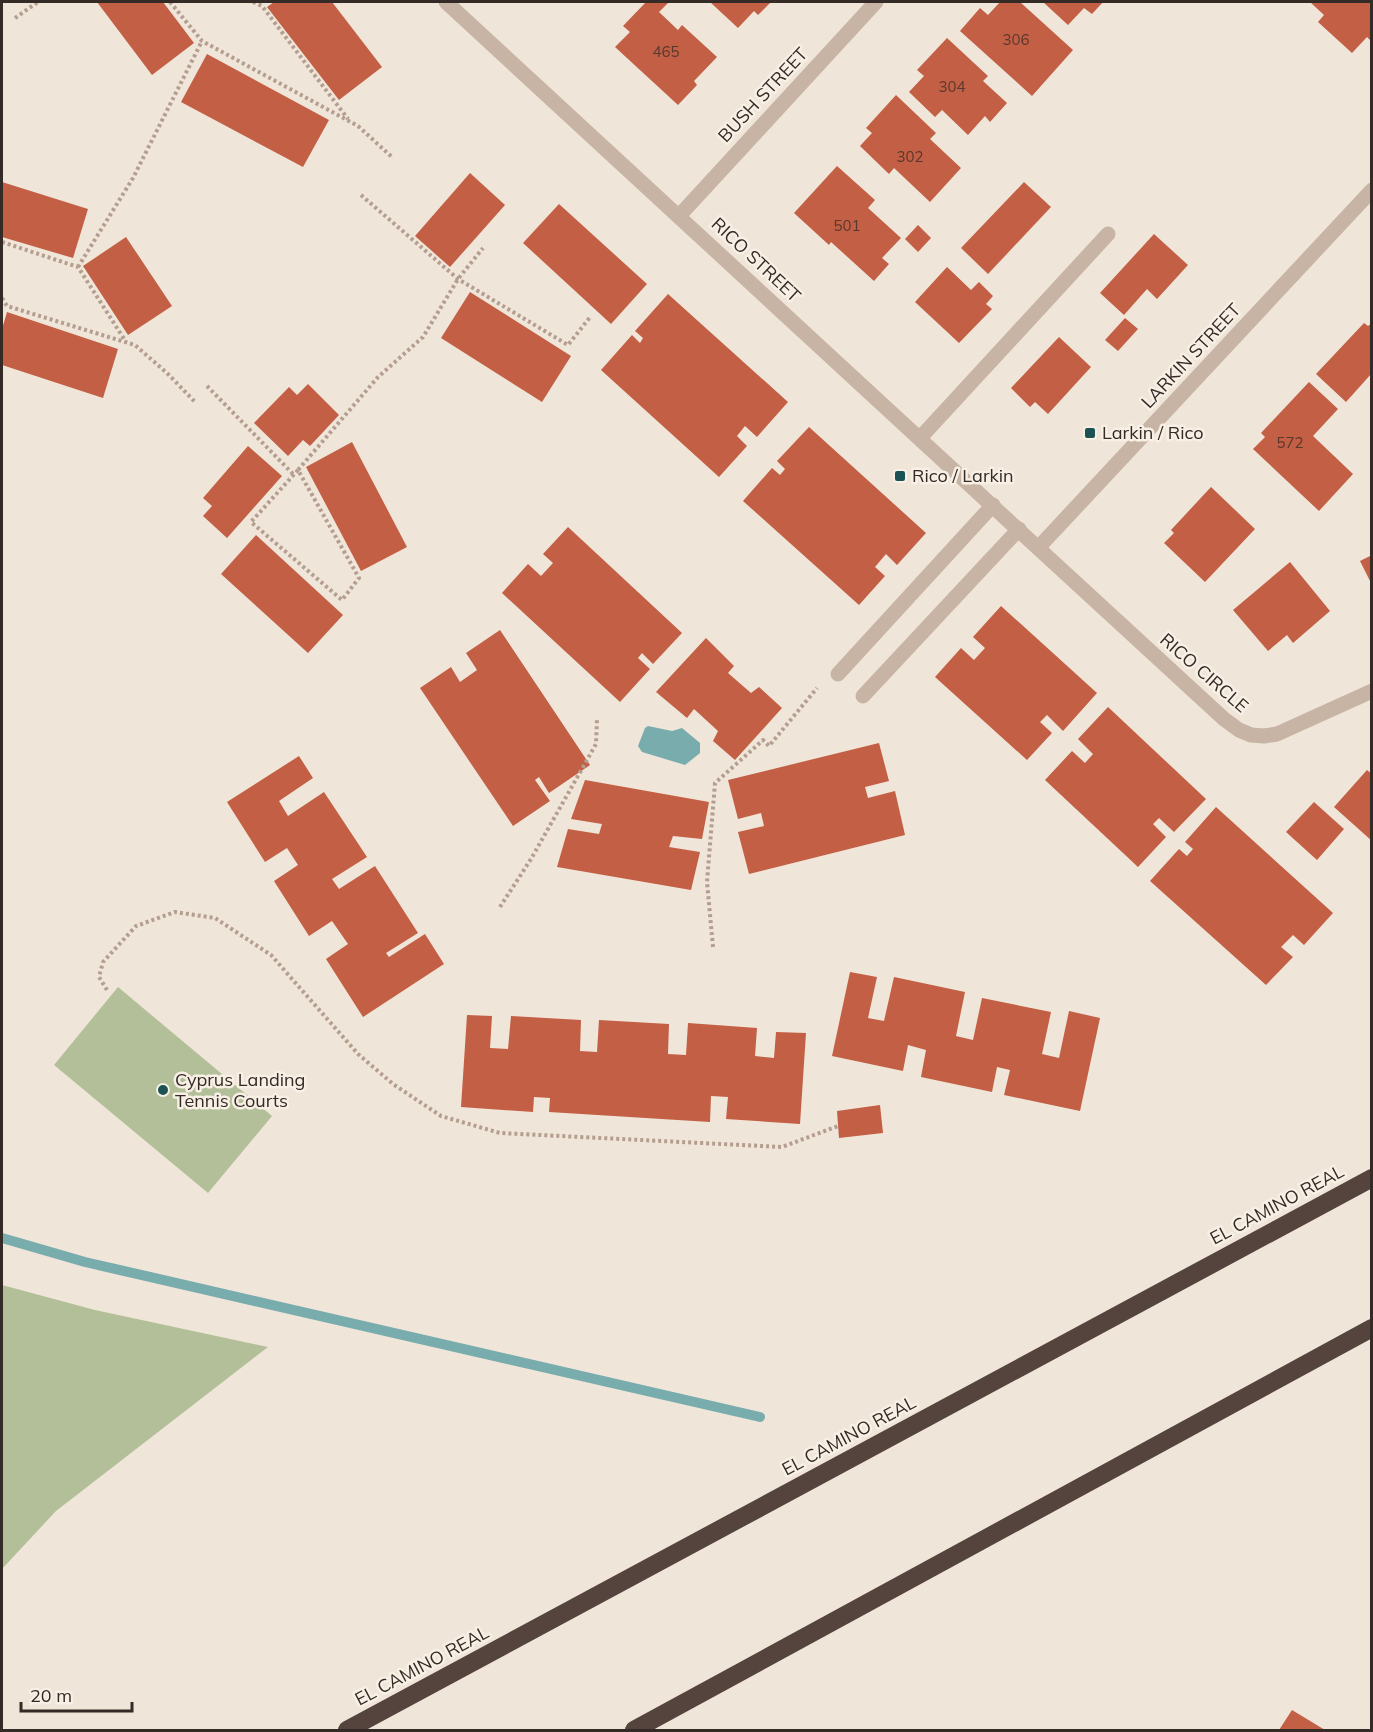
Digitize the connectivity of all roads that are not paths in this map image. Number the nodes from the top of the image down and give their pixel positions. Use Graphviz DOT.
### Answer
graph roads {
  1 [pos="446,2"];
  2 [pos="876,2"];
  3 [pos="1371,190"];
  4 [pos="679,216"];
  5 [pos="1107,234"];
  6 [pos="920,438"];
  7 [pos="993,505"];
  8 [pos="1019,529"];
  9 [pos="1038,548"];
  10 [pos="838,674"];
  11 [pos="1371,691"];
  12 [pos="863,696"];
  13 [pos="1371,1178"];
  14 [pos="1371,1328"];
  15 [pos="347,1731"];
  16 [pos="634,1731"];
  1 -- 4 [label="street, RICO STREET"];
  2 -- 4 [label="street, BUSH STREET"];
  3 -- 9 [label="street, LARKIN STREET"];
  4 -- 6 [label="street, RICO STREET"];
  5 -- 6 [label="street"];
  6 -- 7 [label="street, RICO STREET"];
  7 -- 8 [label="street, RICO STREET"];
  7 -- 10 [label="street"];
  8 -- 9 [label="street, RICO STREET"];
  8 -- 12 [label="street"];
  9 -- 11 [label="street, RICO CIRCLE"];
  13 -- 15 [label="highway, EL CAMINO REAL"];
  14 -- 16 [label="highway"];
}
